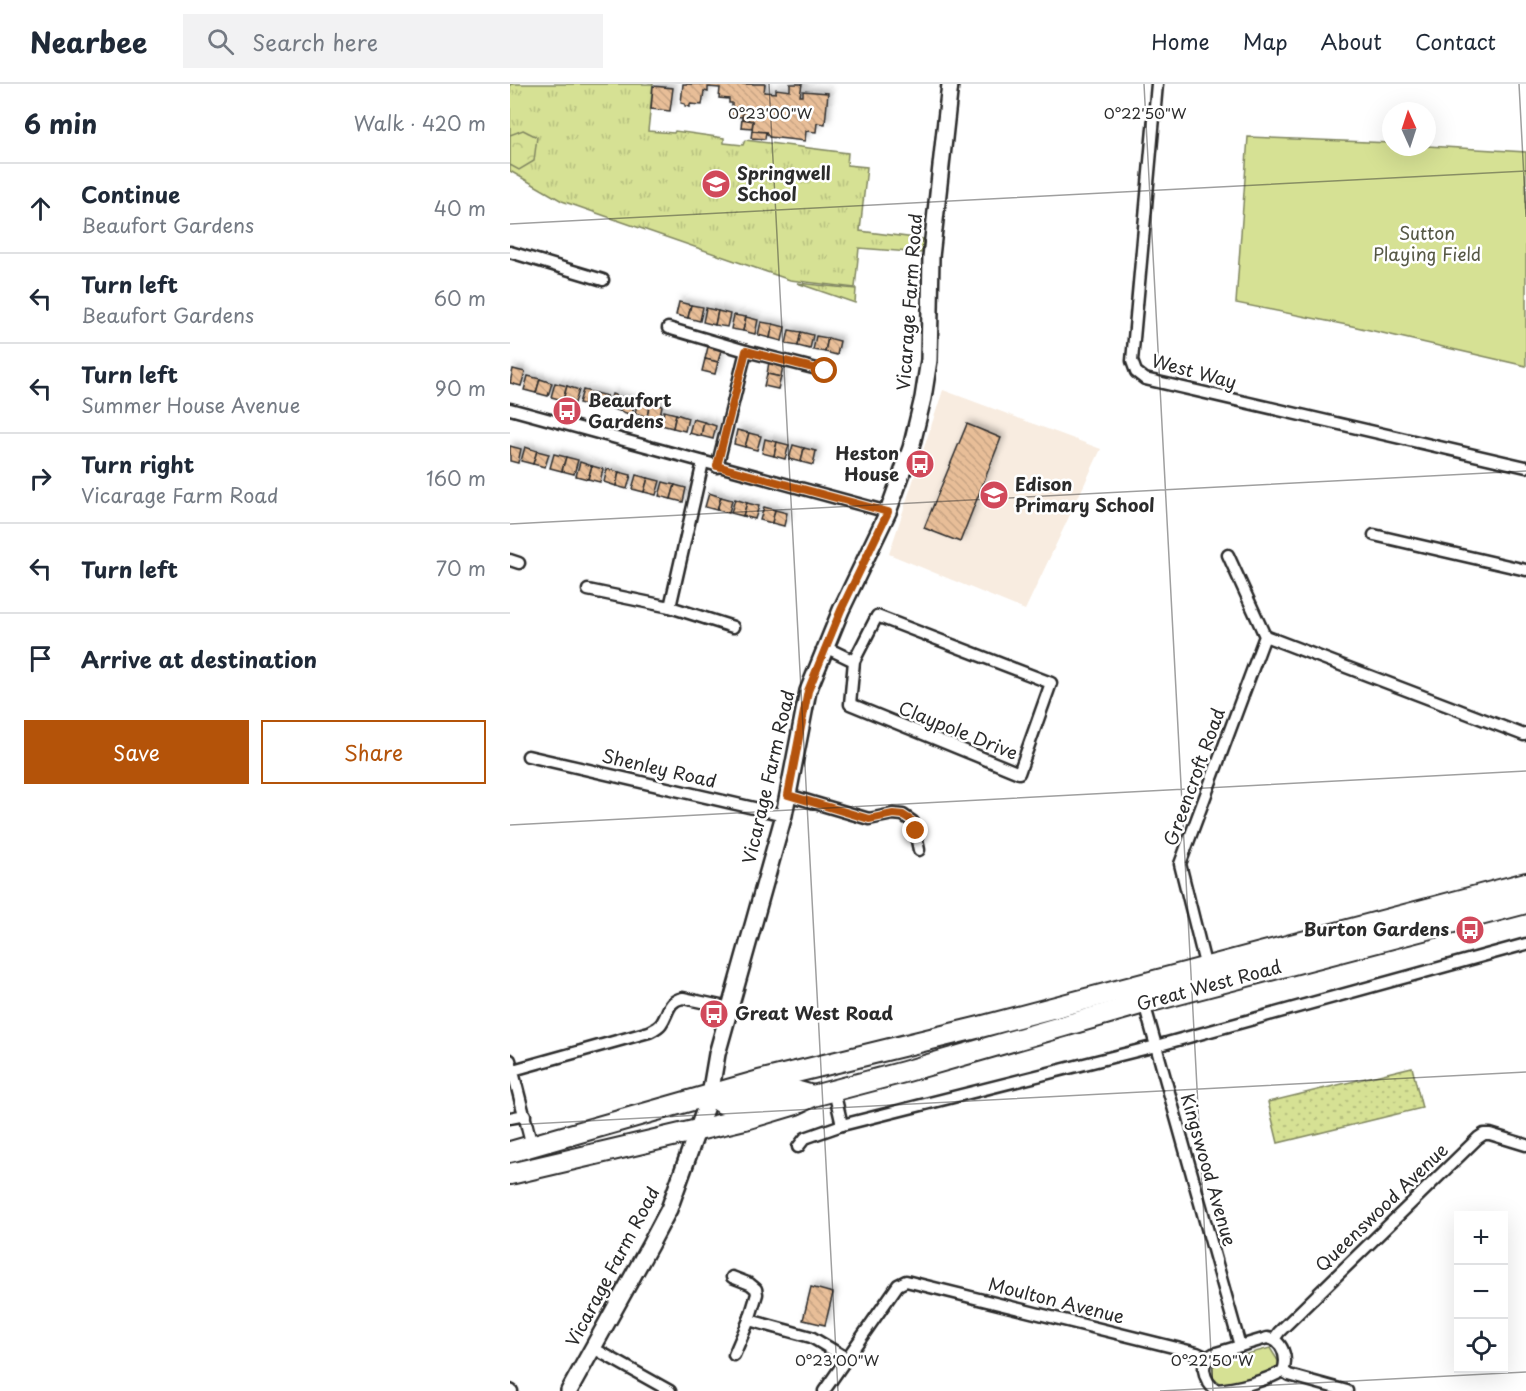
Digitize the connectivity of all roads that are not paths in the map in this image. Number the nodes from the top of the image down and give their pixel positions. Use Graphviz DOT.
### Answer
graph roads {
  1 [pos="950,84"];
  2 [pos="1157,84"];
  3 [pos="510,252"];
  4 [pos="603,280"];
  5 [pos="668,328"];
  6 [pos="746,351"];
  7 [pos="825,371"];
  8 [pos="510,409"];
  9 [pos="703,462"];
  10 [pos="717,466"];
  11 [pos="1526,467"];
  12 [pos="888,512"];
  13 [pos="1374,535"];
  14 [pos="1228,555"];
  15 [pos="1526,570"];
  16 [pos="588,590"];
  17 [pos="670,607"];
  18 [pos="733,627"];
  19 [pos="1265,636"];
  20 [pos="825,647"];
  21 [pos="854,661"];
  22 [pos="1525,736"];
  23 [pos="528,756"];
  24 [pos="788,795"];
  25 [pos="784,815"];
  26 [pos="919,850"];
  27 [pos="1526,884"];
  28 [pos="1526,903"];
  29 [pos="1526,944"];
  30 [pos="1206,968"];
  31 [pos="1144,1003"];
  32 [pos="730,1008"];
  33 [pos="1156,1046"];
  34 [pos="512,1065"];
  35 [pos="834,1091"];
  36 [pos="710,1095"];
  37 [pos="813,1096"];
  38 [pos="525,1114"];
  39 [pos="510,1118"];
  40 [pos="842,1125"];
  41 [pos="697,1130"];
  42 [pos="1526,1145"];
  43 [pos="532,1146"];
  44 [pos="798,1147"];
  45 [pos="510,1152"];
  46 [pos="510,1174"];
  47 [pos="732,1277"];
  48 [pos="749,1320"];
  49 [pos="1274,1339"];
  50 [pos="1240,1346"];
  51 [pos="593,1348"];
  52 [pos="734,1354"];
  53 [pos="1206,1358"];
  54 [pos="848,1359"];
  55 [pos="1283,1371"];
  56 [pos="1215,1390"];
  57 [pos="569,1391"];
  58 [pos="670,1391"];
  59 [pos="824,1391"];
  60 [pos="1347,1391"];
  1 -- 12 [label="street, Vicarage Farm Road"];
  2 -- 11 [label="street, West Way"];
  3 -- 4 [label="street"];
  5 -- 6 [label="street"];
  6 -- 7 [label="street"];
  6 -- 10 [label="street"];
  8 -- 9 [label="street"];
  9 -- 10 [label="street"];
  9 -- 17 [label="street"];
  10 -- 12 [label="street"];
  12 -- 20 [label="street, Vicarage Farm Road"];
  13 -- 15 [label="street"];
  14 -- 19 [label="street"];
  16 -- 17 [label="street"];
  17 -- 18 [label="street"];
  19 -- 22 [label="street"];
  19 -- 30 [label="street, Greencroft Road"];
  20 -- 21 [label="street"];
  20 -- 24 [label="street, Vicarage Farm Road"];
  21 -- 21 [label="street, Claypole Drive"];
  23 -- 25 [label="street, Shenley Road"];
  24 -- 25 [label="street, Vicarage Farm Road"];
  24 -- 26 [label="street"];
  25 -- 32 [label="street, Vicarage Farm Road"];
  27 -- 30 [label="highway, Great West Road"];
  28 -- 31 [label="highway, Great West Road"];
  29 -- 33 [label="street"];
  30 -- 36 [label="highway, Great West Road"];
  31 -- 33 [label="street, Kingswood Avenue"];
  31 -- 35 [label="highway, Great West Road"];
  32 -- 34 [label="street"];
  32 -- 36 [label="street, Vicarage Farm Road"];
  33 -- 40 [label="street"];
  33 -- 50 [label="street, Kingswood Avenue"];
  34 -- 38 [label="street"];
  35 -- 37 [label="highway, Great West Road"];
  35 -- 40 [label="street"];
  36 -- 37 [label="highway"];
  36 -- 41 [label="street, Vicarage Farm Road"];
  36 -- 43 [label="highway, Great West Road"];
  37 -- 41 [label="highway, Great West Road"];
  38 -- 39 [label="street"];
  38 -- 43 [label="street"];
  40 -- 44 [label="street"];
  41 -- 46 [label="highway, Great West Road"];
  41 -- 51 [label="street, Vicarage Farm Road"];
  42 -- 49 [label="street, Queenswood Avenue"];
  43 -- 45 [label="highway, Great West Road"];
  47 -- 48 [label="street"];
  48 -- 52 [label="street"];
  48 -- 54 [label="street"];
  49 -- 50 [label="street"];
  49 -- 55 [label="street"];
  50 -- 53 [label="street"];
  51 -- 57 [label="street, Vicarage Farm Road"];
  51 -- 58 [label="street"];
  53 -- 54 [label="street, Moulton Avenue"];
  53 -- 56 [label="street"];
  54 -- 59 [label="street"];
  55 -- 56 [label="street"];
  55 -- 60 [label="street"];
}
